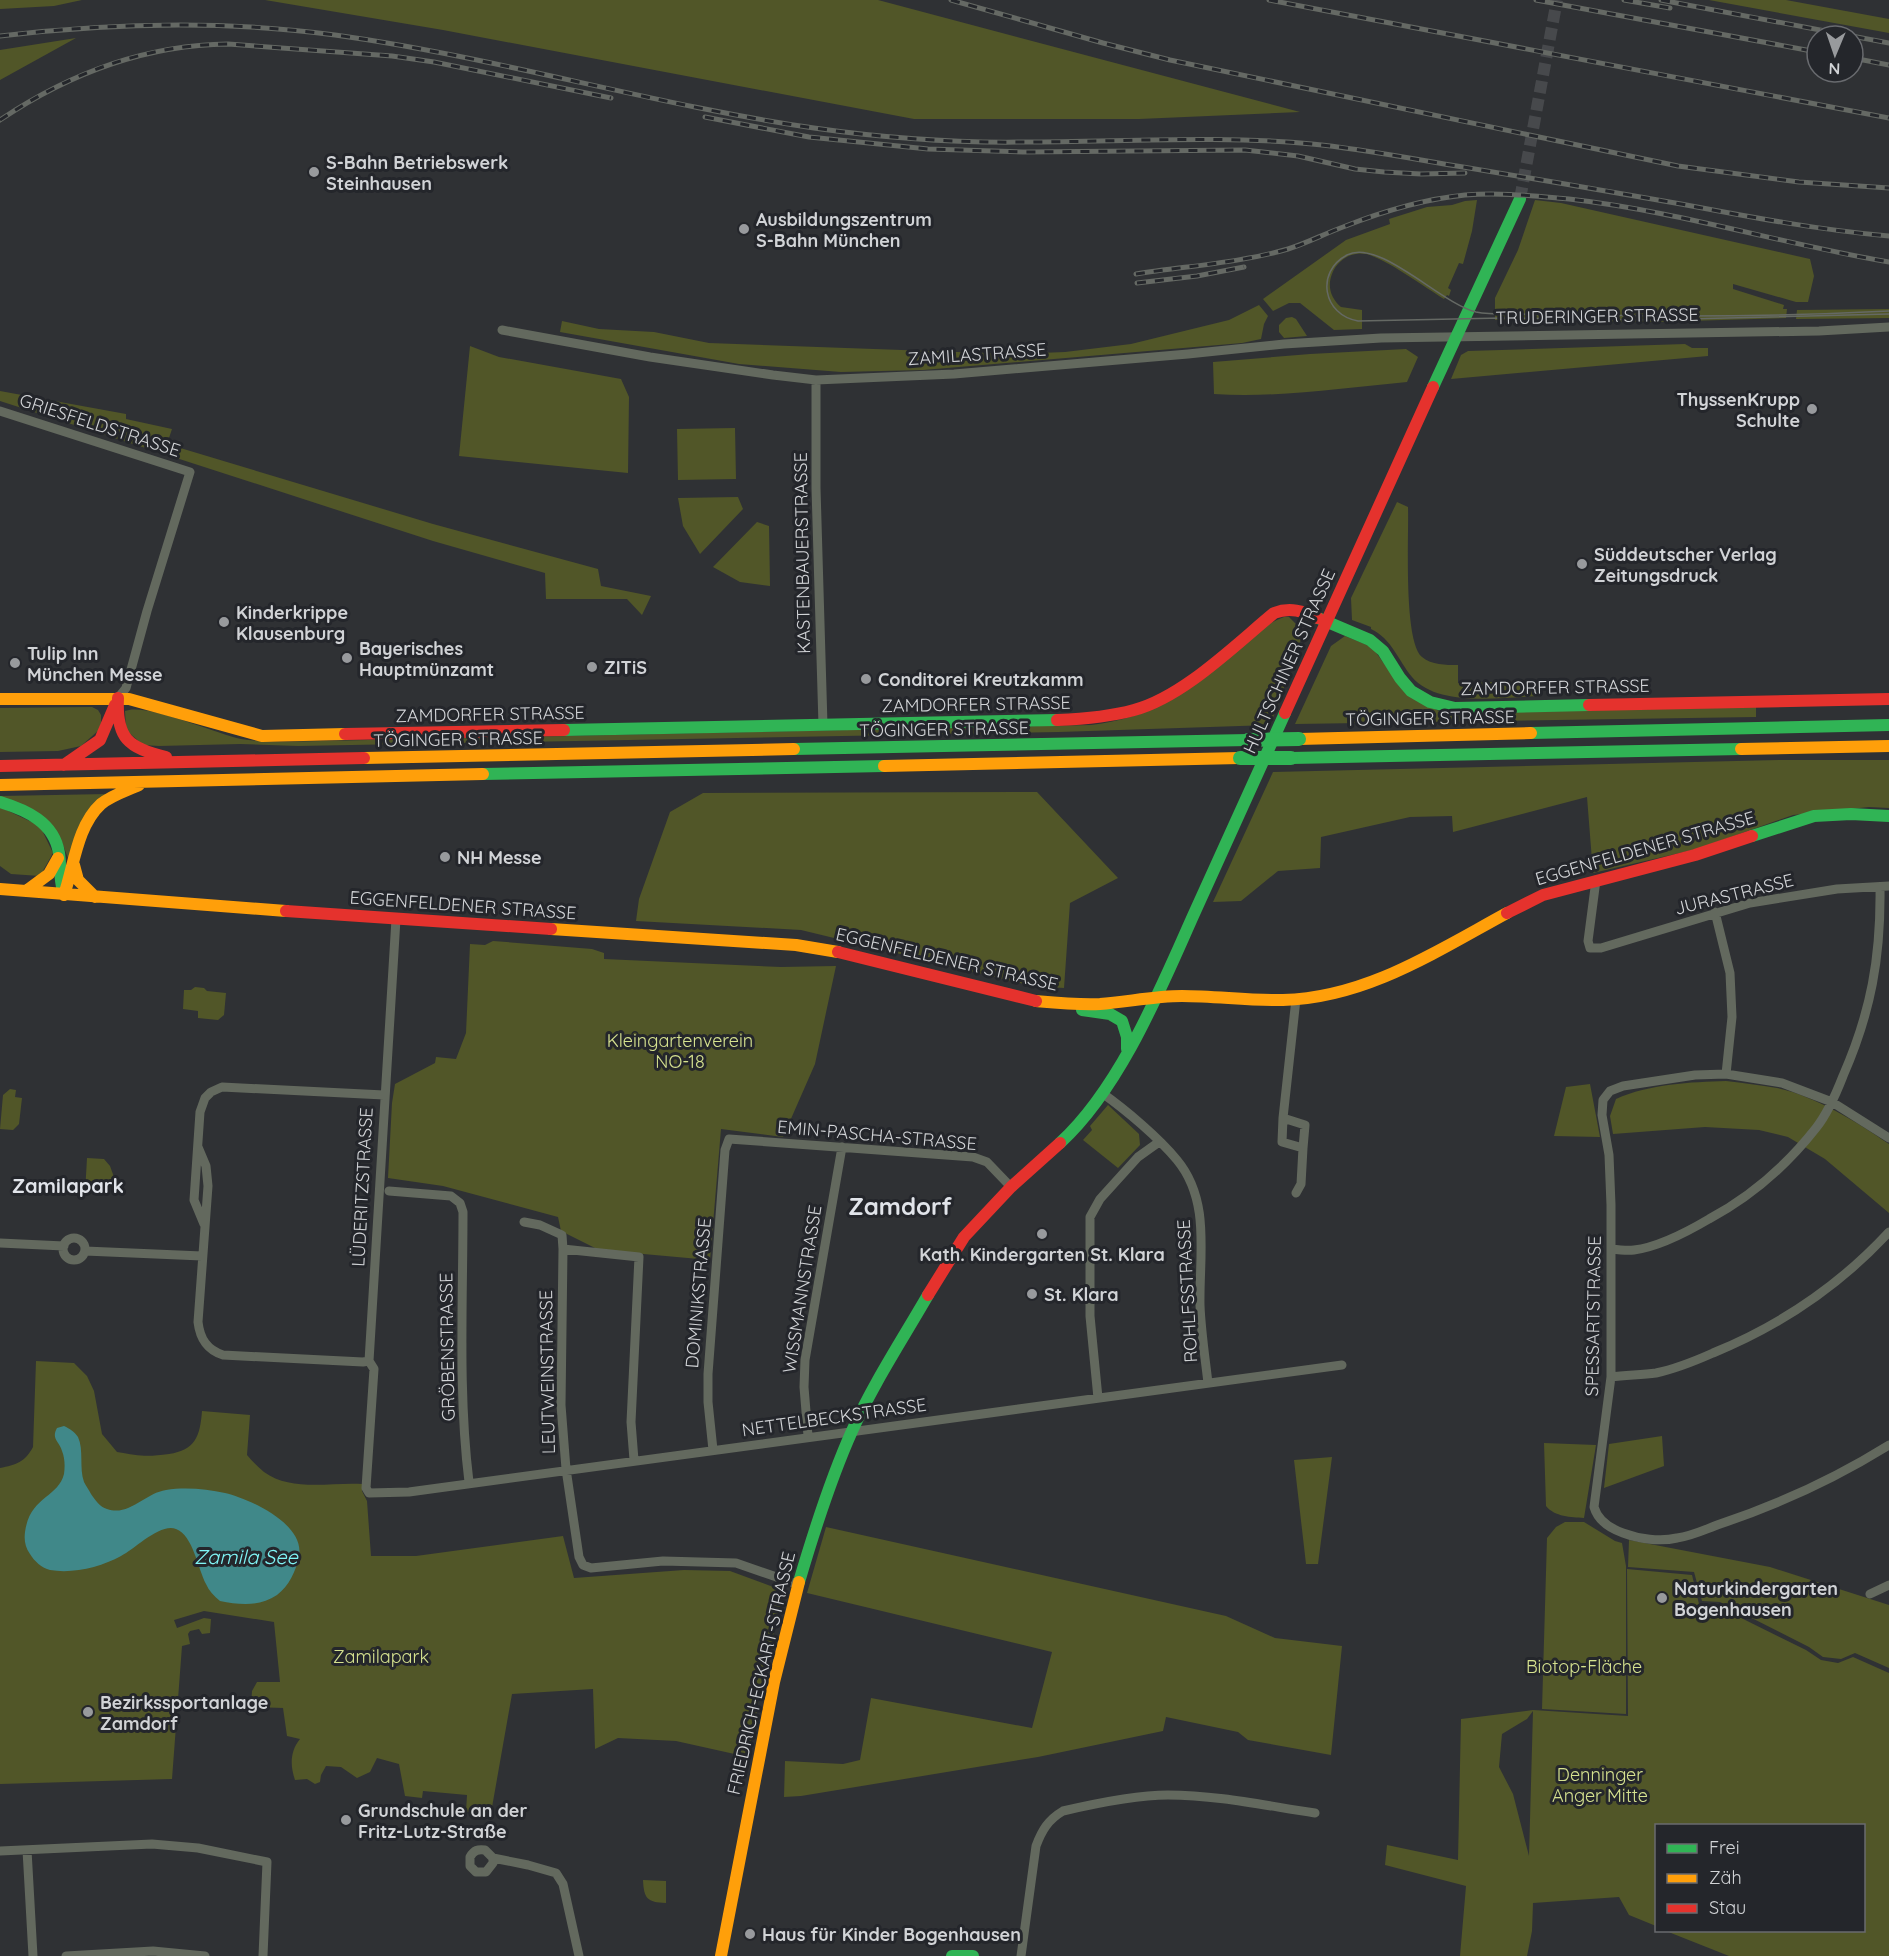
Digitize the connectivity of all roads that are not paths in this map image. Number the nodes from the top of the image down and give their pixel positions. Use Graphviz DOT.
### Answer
graph roads {
  1 [pos="1520,199"];
  2 [pos="1889,327"];
  3 [pos="502,330"];
  4 [pos="1457,337"];
  5 [pos="816,380"];
  6 [pos="0,411"];
  7 [pos="1326,621"];
  8 [pos="118,698"];
  9 [pos="0,699"];
  10 [pos="1889,699"];
  11 [pos="823,725"];
  12 [pos="1889,725"];
  13 [pos="1889,746"];
  14 [pos="190,763"];
  15 [pos="64,765"];
  16 [pos="0,766"];
  17 [pos="148,782"];
  18 [pos="0,785"];
  19 [pos="0,802"];
  20 [pos="1889,816"];
  21 [pos="59,854"];
  22 [pos="73,862"];
  23 [pos="1596,880"];
  24 [pos="1885,887"];
  25 [pos="0,889"];
  26 [pos="26,891"];
  27 [pos="64,895"];
  28 [pos="95,897"];
  29 [pos="1715,912"];
  30 [pos="396,919"];
  31 [pos="1155,999"];
  32 [pos="1296,999"];
  33 [pos="1056,1004"];
  34 [pos="1127,1053"];
  35 [pos="1726,1074"];
  36 [pos="1102,1093"];
  37 [pos="384,1095"];
  38 [pos="1832,1102"];
  39 [pos="1283,1118"];
  40 [pos="1889,1138"];
  41 [pos="729,1140"];
  42 [pos="1159,1142"];
  43 [pos="198,1147"];
  44 [pos="842,1147"];
  45 [pos="1303,1148"];
  46 [pos="1011,1187"];
  47 [pos="389,1191"];
  48 [pos="1296,1193"];
  49 [pos="524,1222"];
  50 [pos="204,1224"];
  51 [pos="1889,1232"];
  52 [pos="0,1243"];
  53 [pos="63,1246"];
  54 [pos="563,1249"];
  55 [pos="1611,1249"];
  56 [pos="85,1251"];
  57 [pos="202,1256"];
  58 [pos="369,1360"];
  59 [pos="1342,1365"];
  60 [pos="1611,1377"];
  61 [pos="1208,1383"];
  62 [pos="1098,1398"];
  63 [pos="852,1431"];
  64 [pos="808,1436"];
  65 [pos="1889,1444"];
  66 [pos="714,1450"];
  67 [pos="370,1455"];
  68 [pos="634,1460"];
  69 [pos="566,1469"];
  70 [pos="469,1482"];
  71 [pos="797,1584"];
  72 [pos="1889,1585"];
  73 [pos="1870,1594"];
  74 [pos="1315,1813"];
  75 [pos="27,1850"];
  76 [pos="0,1851"];
  77 [pos="493,1858"];
  78 [pos="33,1956"];
  79 [pos="66,1956"];
  80 [pos="205,1956"];
  81 [pos="263,1956"];
  82 [pos="579,1956"];
  83 [pos="721,1956"];
  84 [pos="952,1956"];
  85 [pos="973,1956"];
  86 [pos="1021,1956"];
  1 -- 4 [label="main road, TRUDERINGER STRASSE"];
  2 -- 4 [label="street, TRUDERINGER STRASSE"];
  3 -- 5 [label="street, ZAMILASTRASSE"];
  4 -- 5 [label="street, ZAMILASTRASSE"];
  4 -- 7 [label="main road, HULTSCHINER STRASSE"];
  5 -- 11 [label="street, KASTENBAUERSTRASSE"];
  6 -- 8 [label="street, GRIESFELDSTRASSE"];
  7 -- 10 [label="main road, ZAMDORFER STRASSE"];
  7 -- 11 [label="main road, ZAMDORFER STRASSE"];
  7 -- 31 [label="main road, HULTSCHINER STRASSE"];
  8 -- 9 [label="main road, ZAMDORFER STRASSE"];
  8 -- 11 [label="main road, ZAMDORFER STRASSE"];
  8 -- 14 [label="main road"];
  8 -- 15 [label="main road"];
  12 -- 14 [label="main road, TÖGINGER STRASSE, bridge"];
  13 -- 17 [label="main road, TÖGINGER STRASSE, bridge"];
  14 -- 15 [label="main road, TÖGINGER STRASSE"];
  15 -- 16 [label="main road, TÖGINGER STRASSE"];
  17 -- 18 [label="main road, TÖGINGER STRASSE"];
  17 -- 22 [label="main road"];
  19 -- 21 [label="main road"];
  20 -- 23 [label="main road, EGGENFELDENER STRASSE"];
  21 -- 26 [label="main road"];
  21 -- 27 [label="main road"];
  22 -- 27 [label="main road"];
  22 -- 28 [label="main road"];
  23 -- 29 [label="street, JURASTRASSE"];
  23 -- 32 [label="main road, EGGENFELDENER STRASSE"];
  24 -- 29 [label="street, JURASTRASSE"];
  24 -- 38 [label="street"];
  25 -- 26 [label="main road, EGGENFELDENER STRASSE"];
  26 -- 27 [label="main road, EGGENFELDENER STRASSE"];
  27 -- 28 [label="main road, EGGENFELDENER STRASSE"];
  28 -- 30 [label="main road, EGGENFELDENER STRASSE"];
  29 -- 35 [label="street"];
  30 -- 33 [label="main road, EGGENFELDENER STRASSE"];
  30 -- 37 [label="street, LÜDERITZSTRASSE"];
  31 -- 32 [label="main road, EGGENFELDENER STRASSE"];
  31 -- 33 [label="main road, EGGENFELDENER STRASSE"];
  31 -- 34 [label="main road, FRIEDRICH-ECKART-STRASSE"];
  32 -- 39 [label="street"];
  33 -- 34 [label="main road"];
  34 -- 36 [label="main road, FRIEDRICH-ECKART-STRASSE"];
  35 -- 38 [label="street"];
  35 -- 55 [label="street, SPESSARTSTRASSE"];
  36 -- 42 [label="street, ROHLFSSTRASSE"];
  36 -- 46 [label="main road, FRIEDRICH-ECKART-STRASSE"];
  37 -- 43 [label="street"];
  37 -- 58 [label="street, LÜDERITZSTRASSE"];
  38 -- 40 [label="street"];
  38 -- 55 [label="street"];
  39 -- 45 [label="street"];
  39 -- 45 [label="street"];
  41 -- 44 [label="street, EMIN-PASCHA-STRASSE"];
  41 -- 66 [label="street, DOMINIKSTRASSE"];
  42 -- 61 [label="street, ROHLFSSTRASSE"];
  42 -- 62 [label="street"];
  43 -- 50 [label="street"];
  43 -- 50 [label="street"];
  44 -- 46 [label="street, EMIN-PASCHA-STRASSE"];
  44 -- 64 [label="street, WISSMANNSTRASSE"];
  45 -- 48 [label="street"];
  46 -- 63 [label="main road, FRIEDRICH-ECKART-STRASSE"];
  47 -- 70 [label="street, GRÖBENSTRASSE"];
  49 -- 54 [label="street"];
  50 -- 57 [label="street"];
  51 -- 60 [label="street"];
  52 -- 53 [label="street"];
  53 -- 56 [label="street"];
  53 -- 56 [label="street"];
  54 -- 68 [label="street"];
  54 -- 69 [label="street, LEUTWEINSTRASSE"];
  55 -- 60 [label="street, SPESSARTSTRASSE"];
  56 -- 57 [label="street"];
  57 -- 58 [label="street"];
  58 -- 67 [label="street, LÜDERITZSTRASSE"];
  59 -- 61 [label="street, NETTELBECKSTRASSE"];
  60 -- 65 [label="street, SPESSARTSTRASSE"];
  61 -- 62 [label="street, NETTELBECKSTRASSE"];
  62 -- 63 [label="street, NETTELBECKSTRASSE"];
  63 -- 64 [label="street, NETTELBECKSTRASSE"];
  63 -- 71 [label="main road, FRIEDRICH-ECKART-STRASSE"];
  64 -- 66 [label="street, NETTELBECKSTRASSE"];
  66 -- 68 [label="street, NETTELBECKSTRASSE"];
  67 -- 70 [label="street, NETTELBECKSTRASSE"];
  68 -- 69 [label="street, NETTELBECKSTRASSE"];
  69 -- 70 [label="street, NETTELBECKSTRASSE"];
  69 -- 71 [label="street, LEUTWEINSTRASSE"];
  71 -- 83 [label="main road, FRIEDRICH-ECKART-STRASSE"];
  72 -- 73 [label="street"];
  74 -- 86 [label="street"];
  75 -- 76 [label="street"];
  75 -- 78 [label="street"];
  75 -- 81 [label="street"];
  77 -- 82 [label="street"];
  79 -- 80 [label="street"];
  84 -- 85 [label="main road"];
}
